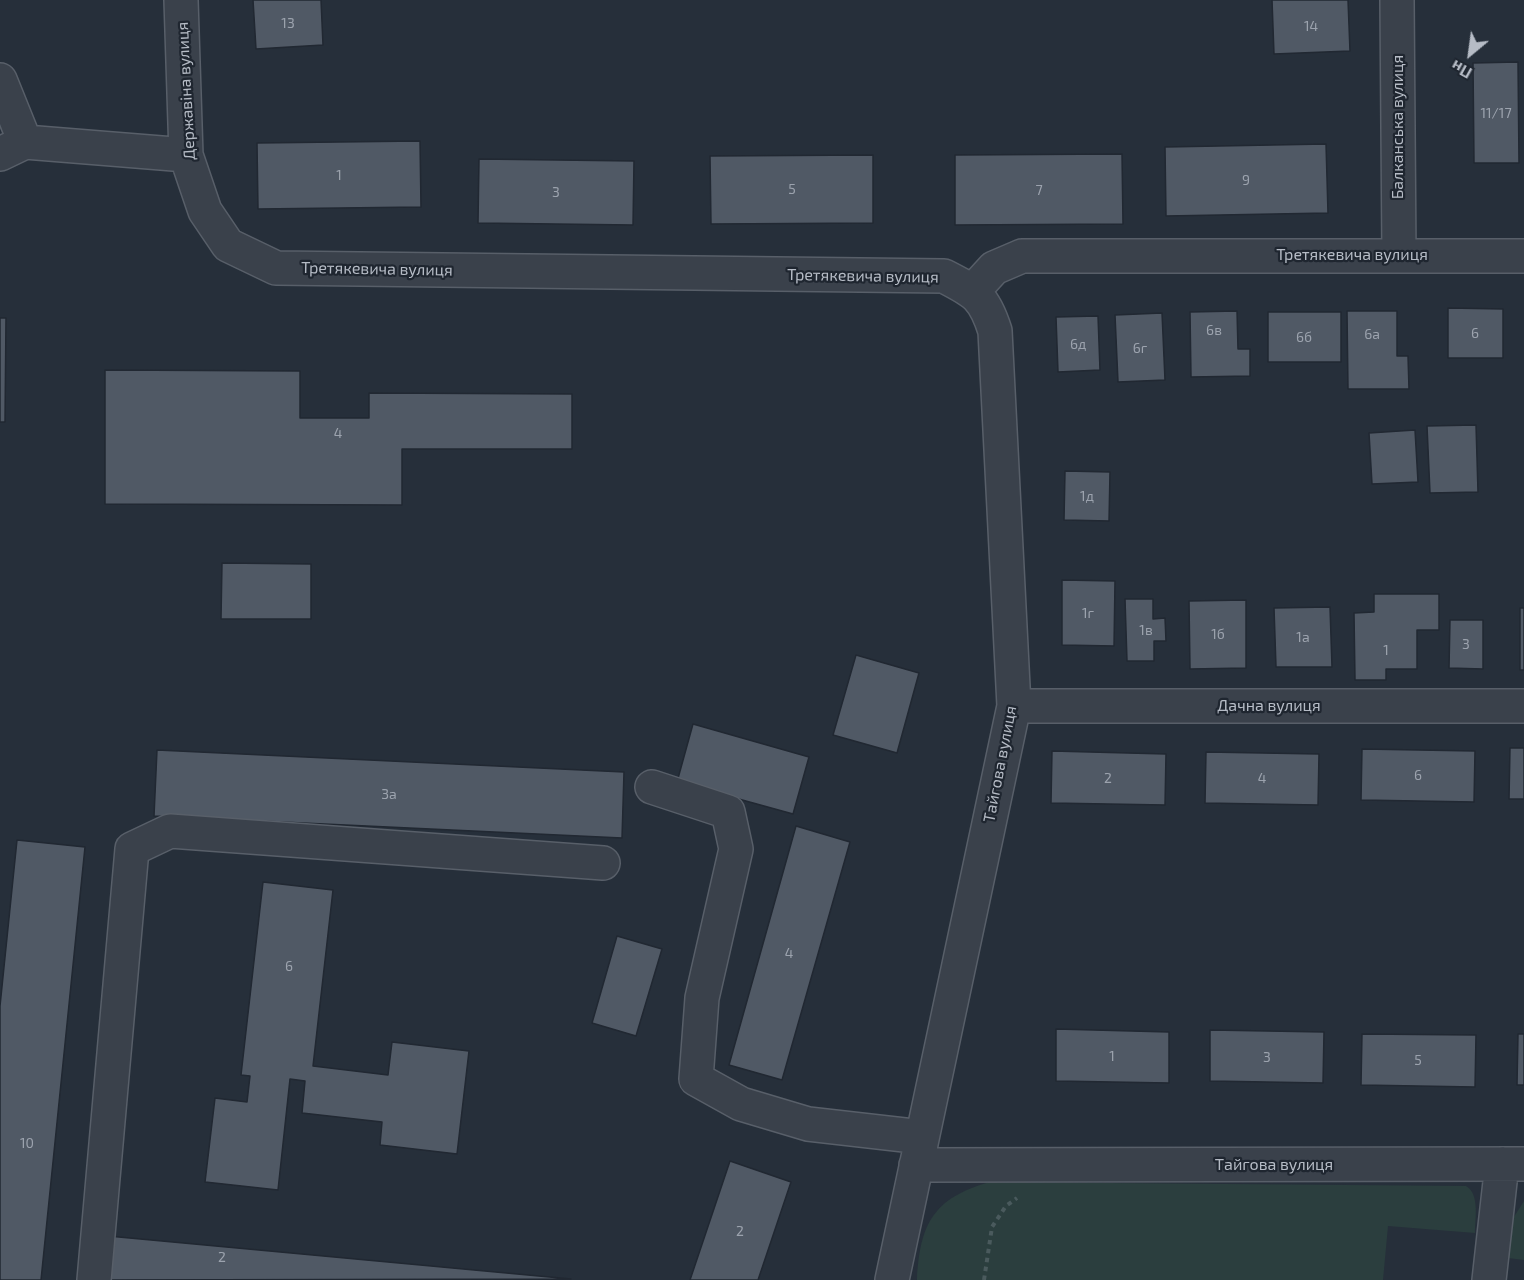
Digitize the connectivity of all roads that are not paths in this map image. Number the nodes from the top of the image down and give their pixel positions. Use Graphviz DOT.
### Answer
graph roads {
  1 [pos="181,0"];
  2 [pos="1397,0"];
  3 [pos="0,80"];
  4 [pos="13,148"];
  5 [pos="186,155"];
  6 [pos="228,245"];
  7 [pos="1399,255"];
  8 [pos="1524,256"];
  9 [pos="973,291"];
  10 [pos="1014,706"];
  11 [pos="1524,706"];
  12 [pos="652,787"];
  13 [pos="603,863"];
  14 [pos="919,1151"];
  15 [pos="1513,1164"];
  16 [pos="94,1280"];
  17 [pos="892,1280"];
  18 [pos="1489,1280"];
  1 -- 5 [label="street, Державіна вулиця"];
  2 -- 7 [label="street, Балканська вулиця"];
  3 -- 4 [label="street"];
  4 -- 5 [label="street"];
  5 -- 6 [label="street, Державіна вулиця"];
  6 -- 9 [label="street, Третякевича вулиця"];
  7 -- 8 [label="street, Третякевича вулиця"];
  7 -- 9 [label="street, Третякевича вулиця"];
  9 -- 10 [label="street, Тайгова вулиця"];
  10 -- 11 [label="street, Дачна вулиця"];
  10 -- 14 [label="street, Тайгова вулиця"];
  12 -- 14 [label="street"];
  13 -- 16 [label="street"];
  14 -- 15 [label="street, Тайгова вулиця"];
  14 -- 17 [label="street, Тайгова вулиця"];
  15 -- 18 [label="street"];
}
